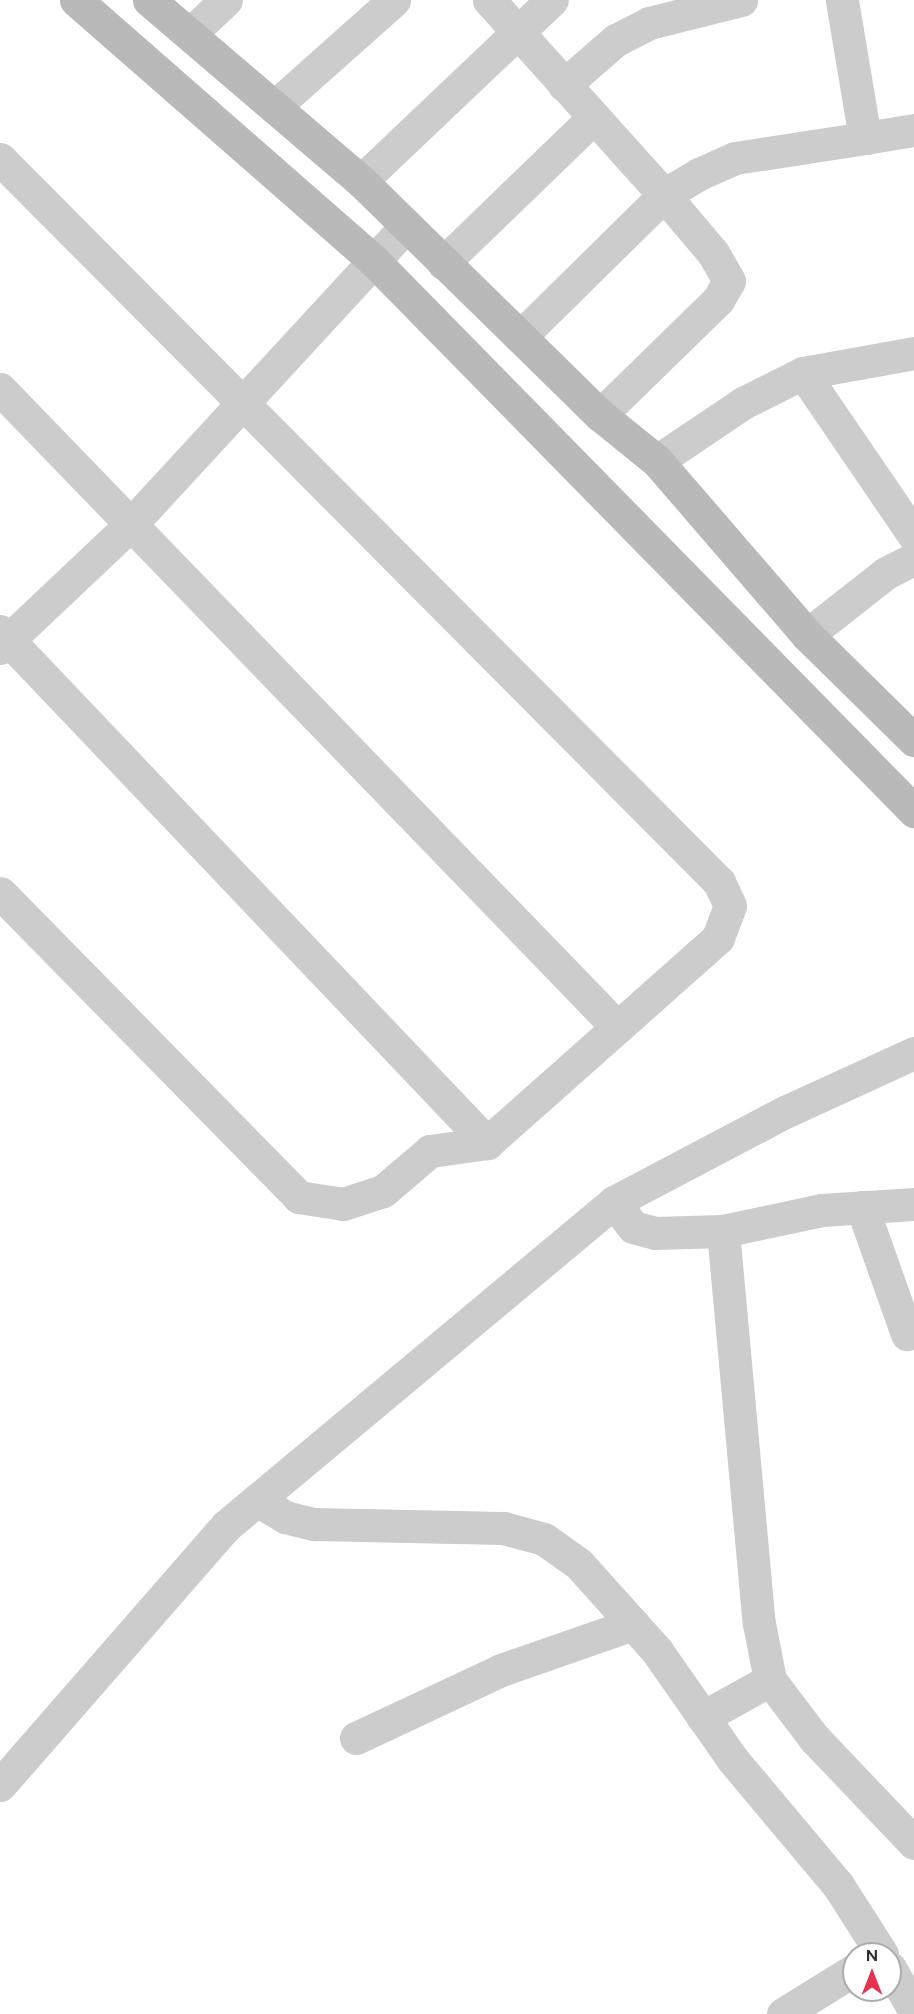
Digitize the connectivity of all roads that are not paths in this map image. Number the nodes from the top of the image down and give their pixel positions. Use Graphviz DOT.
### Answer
graph roads {
  1 [pos="76,0"];
  2 [pos="149,0"];
  3 [pos="226,0"];
  4 [pos="394,0"];
  5 [pos="489,0"];
  6 [pos="552,0"];
  7 [pos="741,0"];
  8 [pos="842,0"];
  9 [pos="191,33"];
  10 [pos="519,36"];
  11 [pos="564,85"];
  12 [pos="274,107"];
  13 [pos="594,117"];
  14 [pos="914,130"];
  15 [pos="865,138"];
  16 [pos="0,159"];
  17 [pos="361,181"];
  18 [pos="664,195"];
  19 [pos="405,227"];
  20 [pos="374,261"];
  21 [pos="442,263"];
  22 [pos="520,337"];
  23 [pos="914,353"];
  24 [pos="803,373"];
  25 [pos="0,390"];
  26 [pos="244,406"];
  27 [pos="600,415"];
  28 [pos="657,461"];
  29 [pos="132,523"];
  30 [pos="914,536"];
  31 [pos="914,559"];
  32 [pos="807,634"];
  33 [pos="3,639"];
  34 [pos="914,740"];
  35 [pos="914,811"];
  36 [pos="0,893"];
  37 [pos="617,1027"];
  38 [pos="914,1053"];
  39 [pos="487,1143"];
  40 [pos="614,1202"];
  41 [pos="914,1204"];
  42 [pos="862,1207"];
  43 [pos="723,1231"];
  44 [pos="907,1334"];
  45 [pos="257,1500"];
  46 [pos="633,1624"];
  47 [pos="771,1680"];
  48 [pos="703,1717"];
  49 [pos="356,1738"];
  50 [pos="4,1781"];
  51 [pos="914,1843"];
  52 [pos="874,1942"];
  53 [pos="842,1977"];
  54 [pos="902,1989"];
  55 [pos="914,2010"];
  56 [pos="783,2014"];
  1 -- 20 [label="street"];
  2 -- 9 [label="street"];
  3 -- 9 [label="street"];
  4 -- 12 [label="street"];
  5 -- 10 [label="street"];
  6 -- 10 [label="street"];
  7 -- 11 [label="street"];
  8 -- 15 [label="street"];
  9 -- 12 [label="street"];
  10 -- 11 [label="street"];
  10 -- 17 [label="street"];
  11 -- 13 [label="street"];
  12 -- 17 [label="street"];
  13 -- 18 [label="street"];
  13 -- 21 [label="street"];
  14 -- 15 [label="street"];
  15 -- 18 [label="street"];
  16 -- 26 [label="street"];
  17 -- 19 [label="street"];
  18 -- 22 [label="street"];
  18 -- 27 [label="street"];
  19 -- 20 [label="street"];
  19 -- 21 [label="street"];
  20 -- 26 [label="street"];
  20 -- 35 [label="street"];
  21 -- 22 [label="street"];
  22 -- 27 [label="street"];
  23 -- 24 [label="street"];
  24 -- 28 [label="street"];
  24 -- 30 [label="street"];
  25 -- 29 [label="street"];
  26 -- 29 [label="street"];
  26 -- 37 [label="street"];
  27 -- 28 [label="street"];
  28 -- 32 [label="street"];
  29 -- 33 [label="street"];
  29 -- 37 [label="street"];
  31 -- 32 [label="street"];
  32 -- 34 [label="street"];
  33 -- 39 [label="street"];
  36 -- 39 [label="street"];
  37 -- 39 [label="street"];
  38 -- 40 [label="street"];
  40 -- 43 [label="street"];
  40 -- 45 [label="street"];
  41 -- 42 [label="street"];
  42 -- 43 [label="street"];
  42 -- 44 [label="street"];
  43 -- 47 [label="street"];
  45 -- 46 [label="street"];
  45 -- 50 [label="street"];
  46 -- 48 [label="street"];
  46 -- 49 [label="street"];
  47 -- 48 [label="street"];
  47 -- 51 [label="street"];
  48 -- 52 [label="street"];
  53 -- 56 [label="street"];
  54 -- 55 [label="street"];
}
